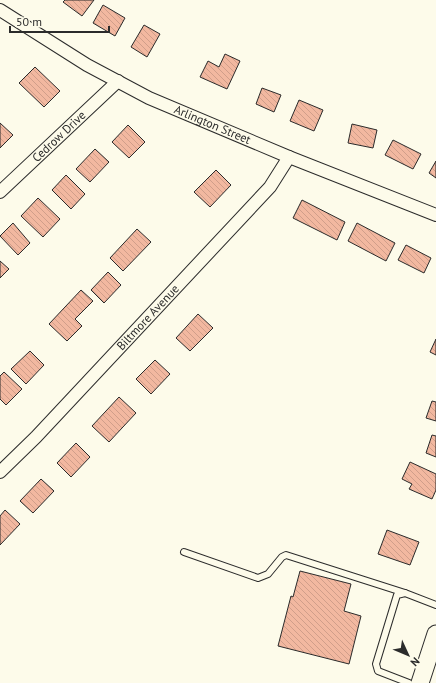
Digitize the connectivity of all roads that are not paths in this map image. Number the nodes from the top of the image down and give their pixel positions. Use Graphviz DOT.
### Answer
graph roads {
  1 [pos="0,10"];
  2 [pos="118,81"];
  3 [pos="289,157"];
  4 [pos="0,192"];
  5 [pos="436,215"];
  6 [pos="0,472"];
  7 [pos="184,552"];
  8 [pos="404,593"];
  9 [pos="436,605"];
  10 [pos="436,634"];
  11 [pos="409,683"];
  12 [pos="420,683"];
  1 -- 2 [label="street, Arlington Street"];
  2 -- 3 [label="street, Arlington Street"];
  2 -- 4 [label="street, Cedrow Drive"];
  3 -- 5 [label="street, Arlington Street"];
  3 -- 6 [label="street, Biltmore Avenue"];
  7 -- 8 [label="lane"];
  8 -- 9 [label="lane"];
  8 -- 11 [label="lane"];
  10 -- 12 [label="street"];
}
